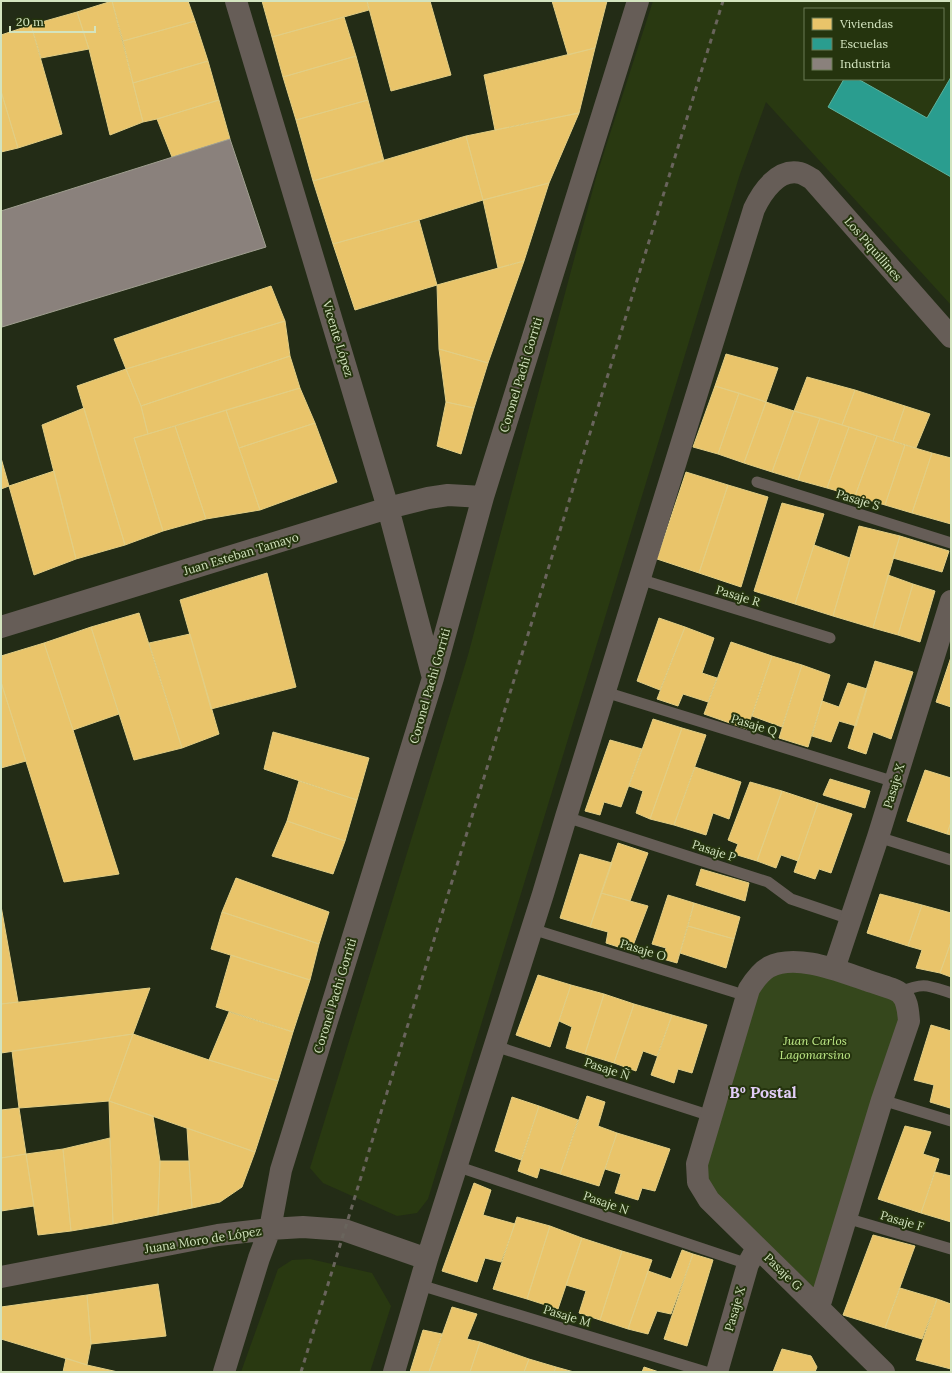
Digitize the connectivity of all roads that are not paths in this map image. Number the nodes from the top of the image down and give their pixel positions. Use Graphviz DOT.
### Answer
graph roads {
  1 [pos="236,1"];
  2 [pos="638,1"];
  3 [pos="951,337"];
  4 [pos="757,482"];
  5 [pos="483,497"];
  6 [pos="388,508"];
  7 [pos="951,543"];
  8 [pos="639,579"];
  9 [pos="951,601"];
  10 [pos="1,627"];
  11 [pos="830,638"];
  12 [pos="433,678"];
  13 [pos="605,692"];
  14 [pos="895,782"];
  15 [pos="566,817"];
  16 [pos="878,837"];
  17 [pos="951,860"];
  18 [pos="850,919"];
  19 [pos="532,929"];
  20 [pos="834,969"];
  21 [pos="900,992"];
  22 [pos="951,993"];
  23 [pos="747,996"];
  24 [pos="495,1046"];
  25 [pos="882,1100"];
  26 [pos="711,1116"];
  27 [pos="951,1121"];
  28 [pos="456,1166"];
  29 [pos="846,1218"];
  30 [pos="270,1229"];
  31 [pos="951,1249"];
  32 [pos="753,1256"];
  33 [pos="427,1259"];
  34 [pos="1,1277"];
  35 [pos="420,1285"];
  36 [pos="819,1307"];
  37 [pos="224,1372"];
  38 [pos="394,1372"];
  39 [pos="706,1372"];
  40 [pos="717,1372"];
  41 [pos="884,1372"];
  1 -- 6 [label="street, Vicente López"];
  2 -- 5 [label="street, Coronel Pachi Gorriti"];
  3 -- 8 [label="street, Los Piquillines"];
  4 -- 7 [label="lane, Pasaje S"];
  5 -- 6 [label="street, Juan Esteban Tamayo"];
  5 -- 12 [label="street, Coronel Pachi Gorriti"];
  6 -- 10 [label="street, Juan Esteban Tamayo"];
  6 -- 12 [label="street, Vicente López"];
  8 -- 11 [label="lane, Pasaje R"];
  8 -- 13 [label="street"];
  9 -- 14 [label="street, Pasaje X"];
  12 -- 30 [label="street, Coronel Pachi Gorriti"];
  13 -- 14 [label="lane, Pasaje Q"];
  13 -- 15 [label="street"];
  14 -- 16 [label="street, Pasaje X"];
  15 -- 18 [label="lane, Pasaje P"];
  15 -- 19 [label="street"];
  16 -- 17 [label="lane"];
  16 -- 18 [label="street, Pasaje X"];
  18 -- 20 [label="street, Pasaje X"];
  19 -- 23 [label="lane, Pasaje O"];
  19 -- 24 [label="street"];
  20 -- 21 [label="street"];
  20 -- 23 [label="street"];
  21 -- 22 [label="lane"];
  21 -- 25 [label="street"];
  23 -- 26 [label="street"];
  24 -- 26 [label="lane, Pasaje Ñ"];
  24 -- 28 [label="street"];
  25 -- 27 [label="lane"];
  25 -- 29 [label="street"];
  26 -- 32 [label="street, Pasaje G"];
  28 -- 32 [label="lane, Pasaje N"];
  28 -- 33 [label="street"];
  29 -- 31 [label="lane, Pasaje F"];
  29 -- 36 [label="street"];
  30 -- 33 [label="street, Juana Moro de López"];
  30 -- 34 [label="street, Juana Moro de López"];
  30 -- 37 [label="street, Coronel Pachi Gorriti"];
  32 -- 36 [label="street, Pasaje G"];
  32 -- 40 [label="street, Pasaje X"];
  33 -- 35 [label="street"];
  35 -- 38 [label="street"];
  35 -- 39 [label="lane, Pasaje M"];
  36 -- 41 [label="street, Pasaje G"];
}
